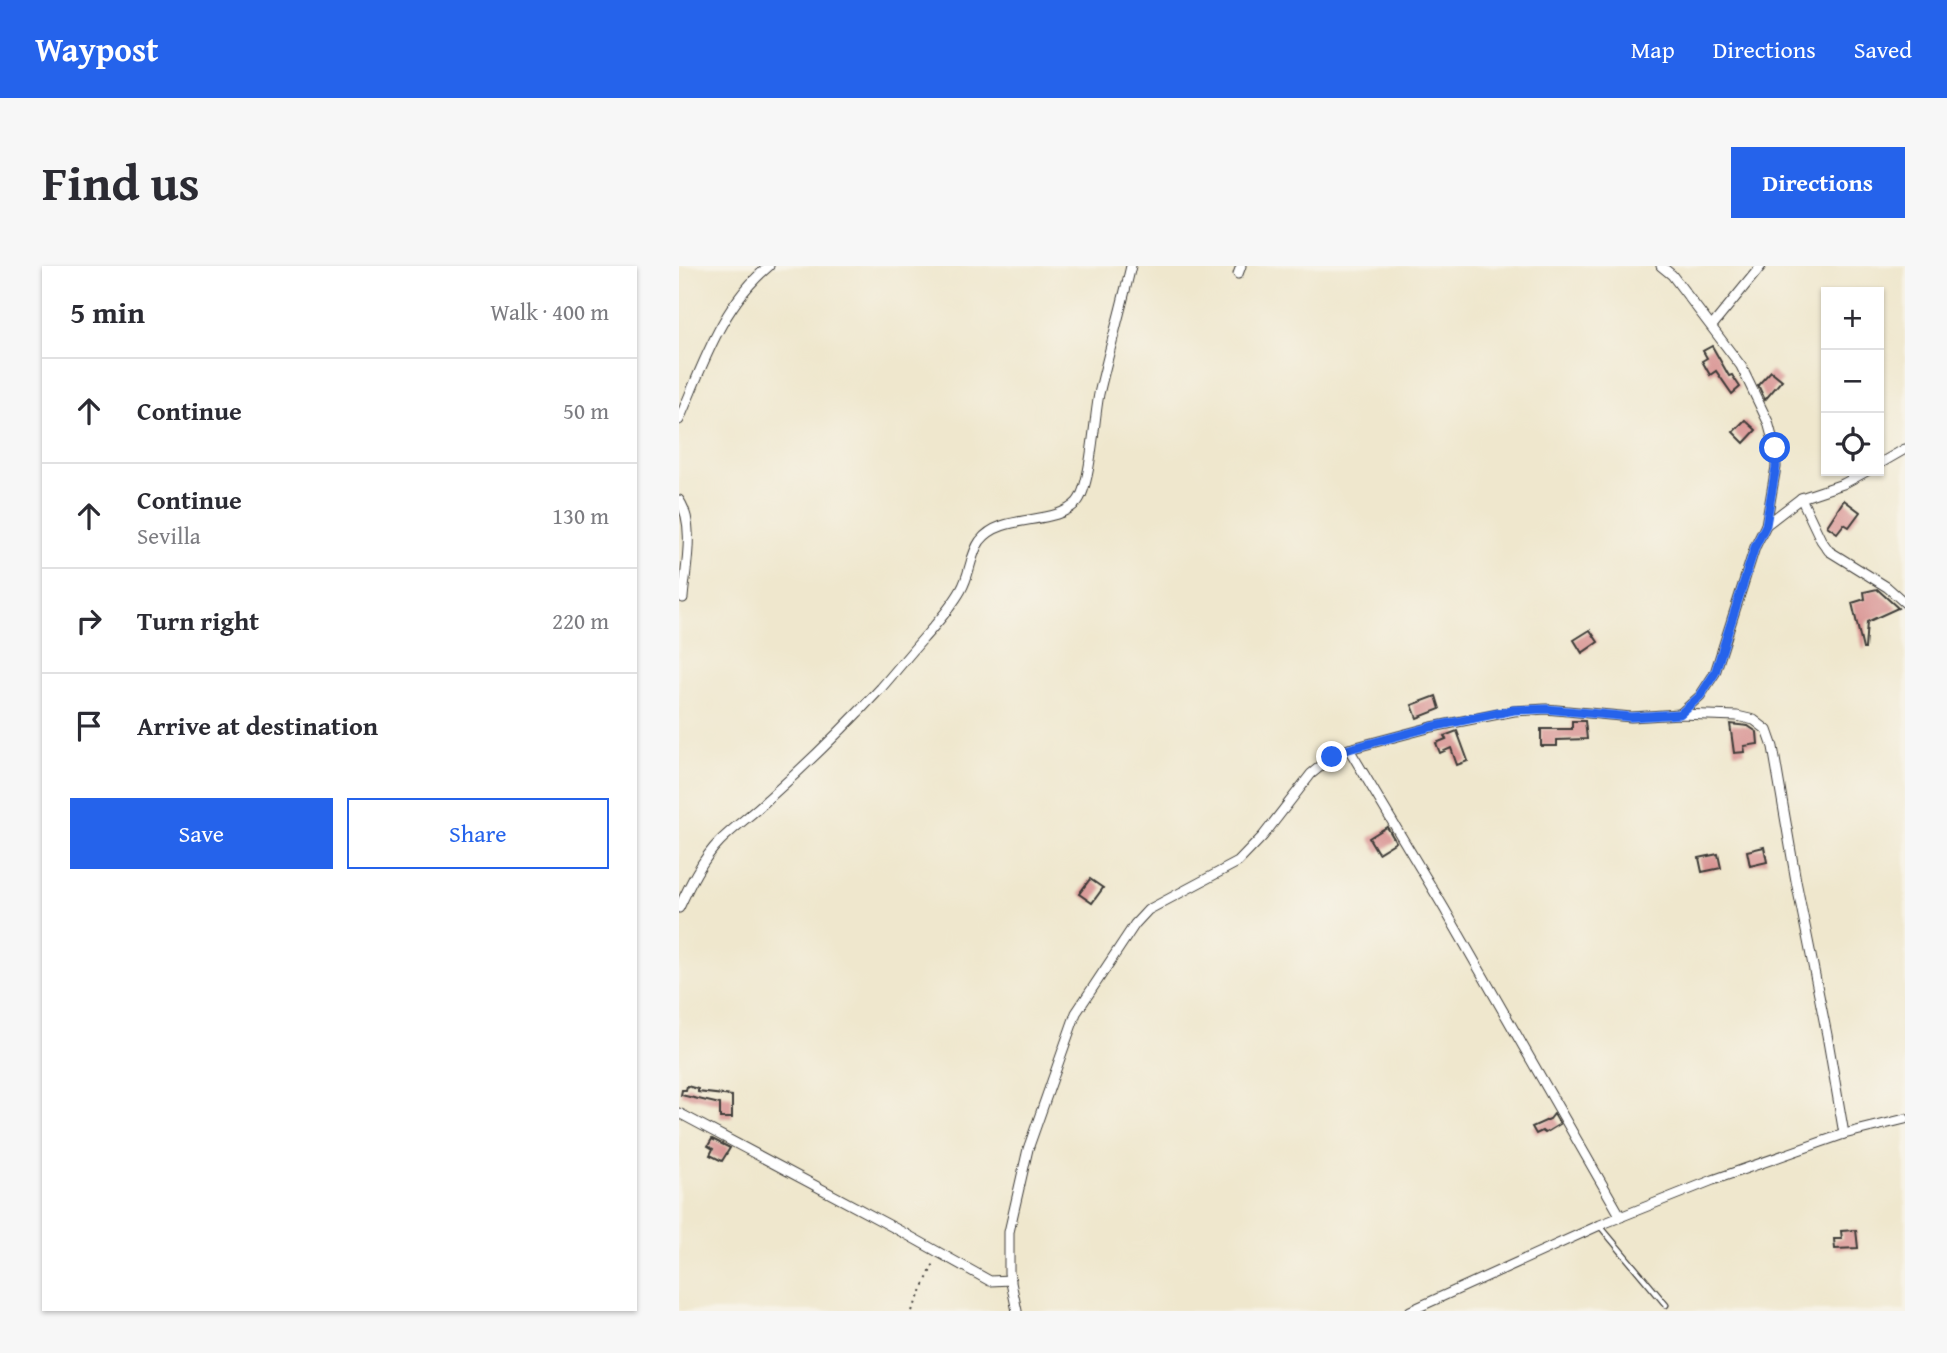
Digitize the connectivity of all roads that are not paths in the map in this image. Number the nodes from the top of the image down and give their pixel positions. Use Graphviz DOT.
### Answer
graph roads {
  1 [pos="769,266"];
  2 [pos="1131,266"];
  3 [pos="1661,266"];
  4 [pos="1761,266"];
  5 [pos="1672,270"];
  6 [pos="1712,326"];
  7 [pos="679,420"];
  8 [pos="1905,449"];
  9 [pos="1884,461"];
  10 [pos="1858,476"];
  11 [pos="1801,498"];
  12 [pos="679,500"];
  13 [pos="1766,525"];
  14 [pos="683,598"];
  15 [pos="1905,603"];
  16 [pos="1680,714"];
  17 [pos="1349,749"];
  18 [pos="679,908"];
  19 [pos="679,1113"];
  20 [pos="1905,1119"];
  21 [pos="1844,1134"];
  22 [pos="1621,1217"];
  23 [pos="1600,1225"];
  24 [pos="1011,1280"];
  25 [pos="1666,1305"];
  26 [pos="1017,1311"];
  27 [pos="1410,1311"];
  1 -- 7 [label="street"];
  2 -- 18 [label="street"];
  3 -- 5 [label="street"];
  4 -- 6 [label="street"];
  5 -- 6 [label="street"];
  6 -- 13 [label="street"];
  8 -- 9 [label="street"];
  10 -- 11 [label="street"];
  11 -- 13 [label="street"];
  11 -- 15 [label="street"];
  12 -- 14 [label="street"];
  13 -- 16 [label="street"];
  16 -- 17 [label="street"];
  16 -- 21 [label="street"];
  17 -- 22 [label="street"];
  17 -- 24 [label="street"];
  19 -- 24 [label="street"];
  20 -- 21 [label="street"];
  21 -- 22 [label="street"];
  22 -- 23 [label="street"];
  23 -- 25 [label="lane"];
  23 -- 27 [label="street"];
  24 -- 26 [label="street"];
}
